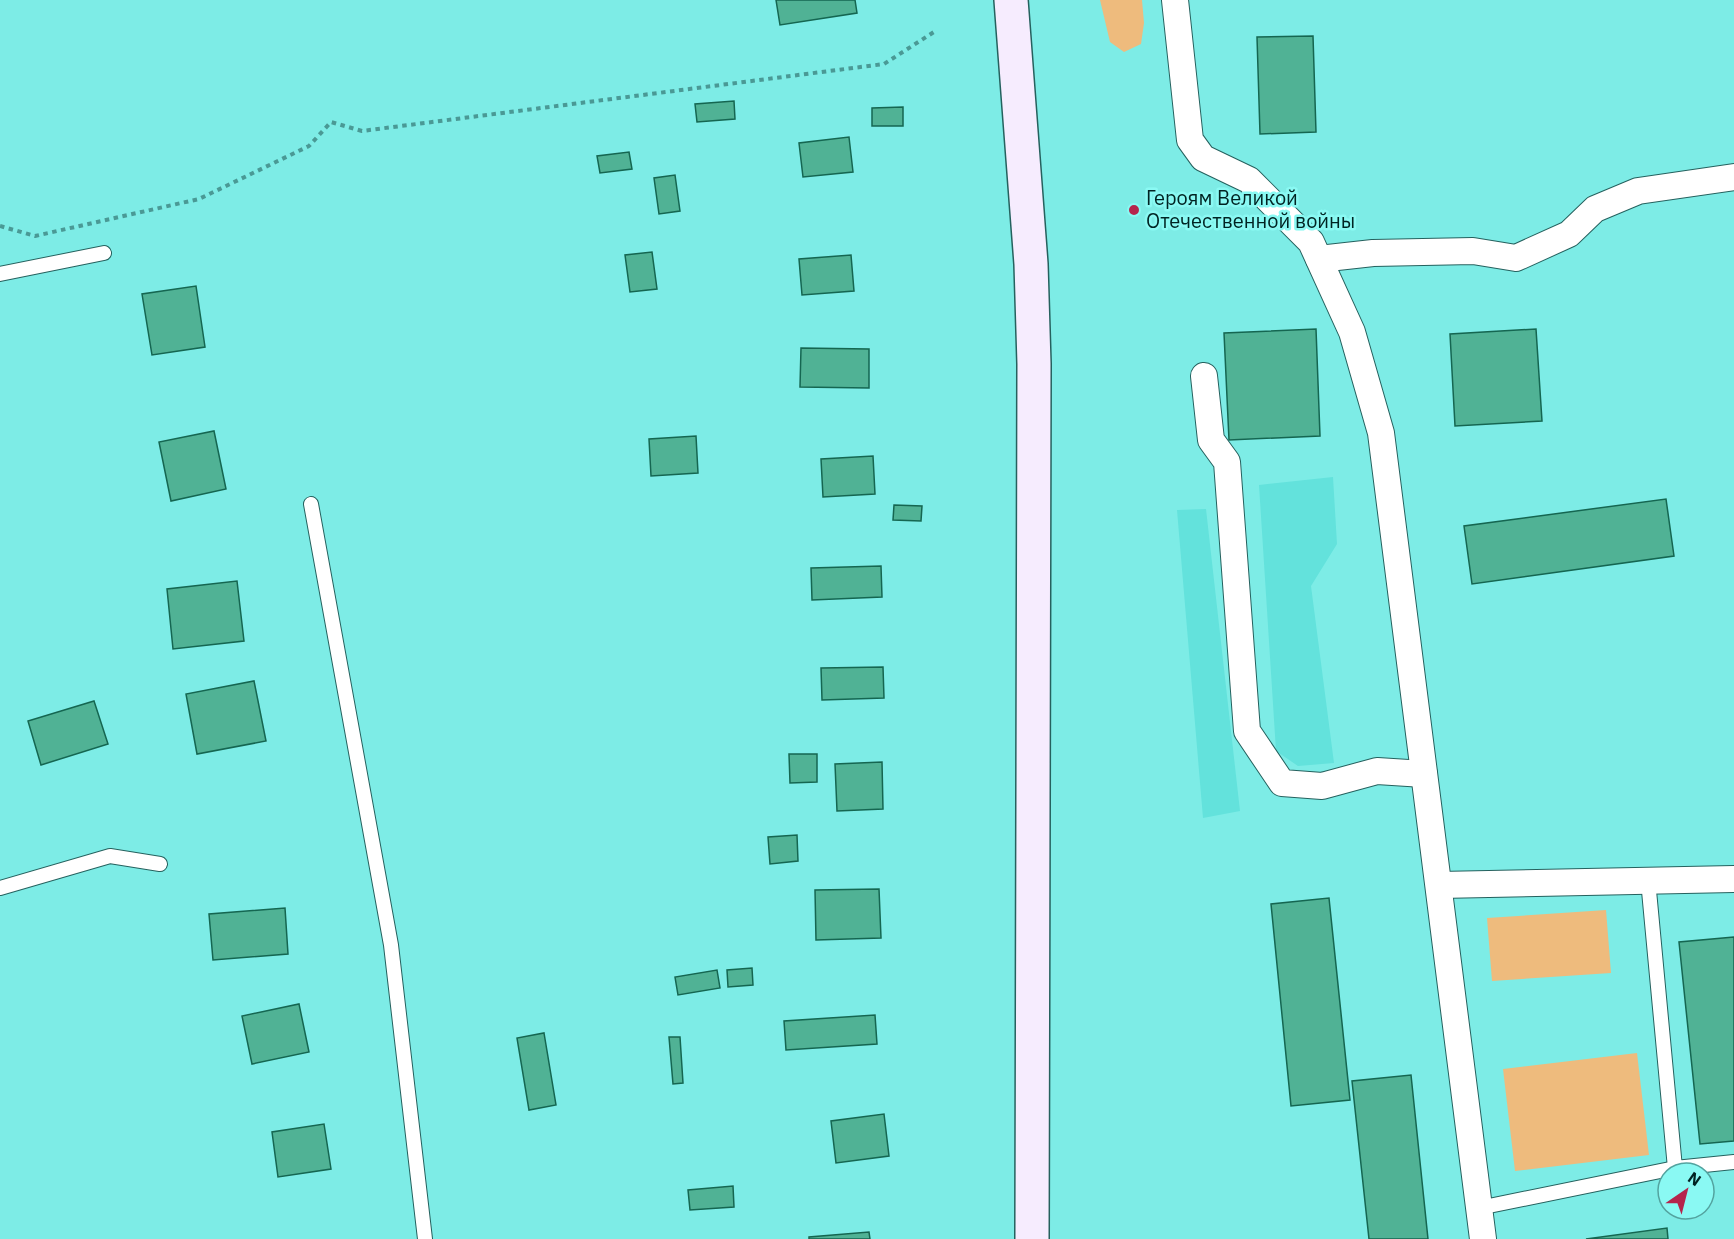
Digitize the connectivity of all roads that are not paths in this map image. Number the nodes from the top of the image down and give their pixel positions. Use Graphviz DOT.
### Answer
graph roads {
  1 [pos="1011,0"];
  2 [pos="1175,0"];
  3 [pos="1734,177"];
  4 [pos="104,253"];
  5 [pos="1319,259"];
  6 [pos="0,274"];
  7 [pos="1204,376"];
  8 [pos="311,504"];
  9 [pos="1424,774"];
  10 [pos="160,864"];
  11 [pos="1734,879"];
  12 [pos="1648,880"];
  13 [pos="1438,885"];
  14 [pos="0,888"];
  15 [pos="1674,1161"];
  16 [pos="1734,1162"];
  17 [pos="1716,1164"];
  18 [pos="1656,1172"];
  19 [pos="1479,1208"];
  20 [pos="425,1239"];
  21 [pos="1032,1239"];
  22 [pos="1483,1239"];
  1 -- 21 [label="main road"];
  2 -- 5 [label="street"];
  3 -- 5 [label="street"];
  4 -- 6 [label="lane"];
  5 -- 9 [label="street"];
  7 -- 9 [label="street"];
  8 -- 20 [label="lane"];
  9 -- 13 [label="street"];
  10 -- 14 [label="lane"];
  11 -- 12 [label="street"];
  12 -- 13 [label="street"];
  12 -- 15 [label="lane"];
  13 -- 19 [label="street"];
  16 -- 17 [label="lane"];
  18 -- 19 [label="lane"];
  19 -- 22 [label="street"];
}
